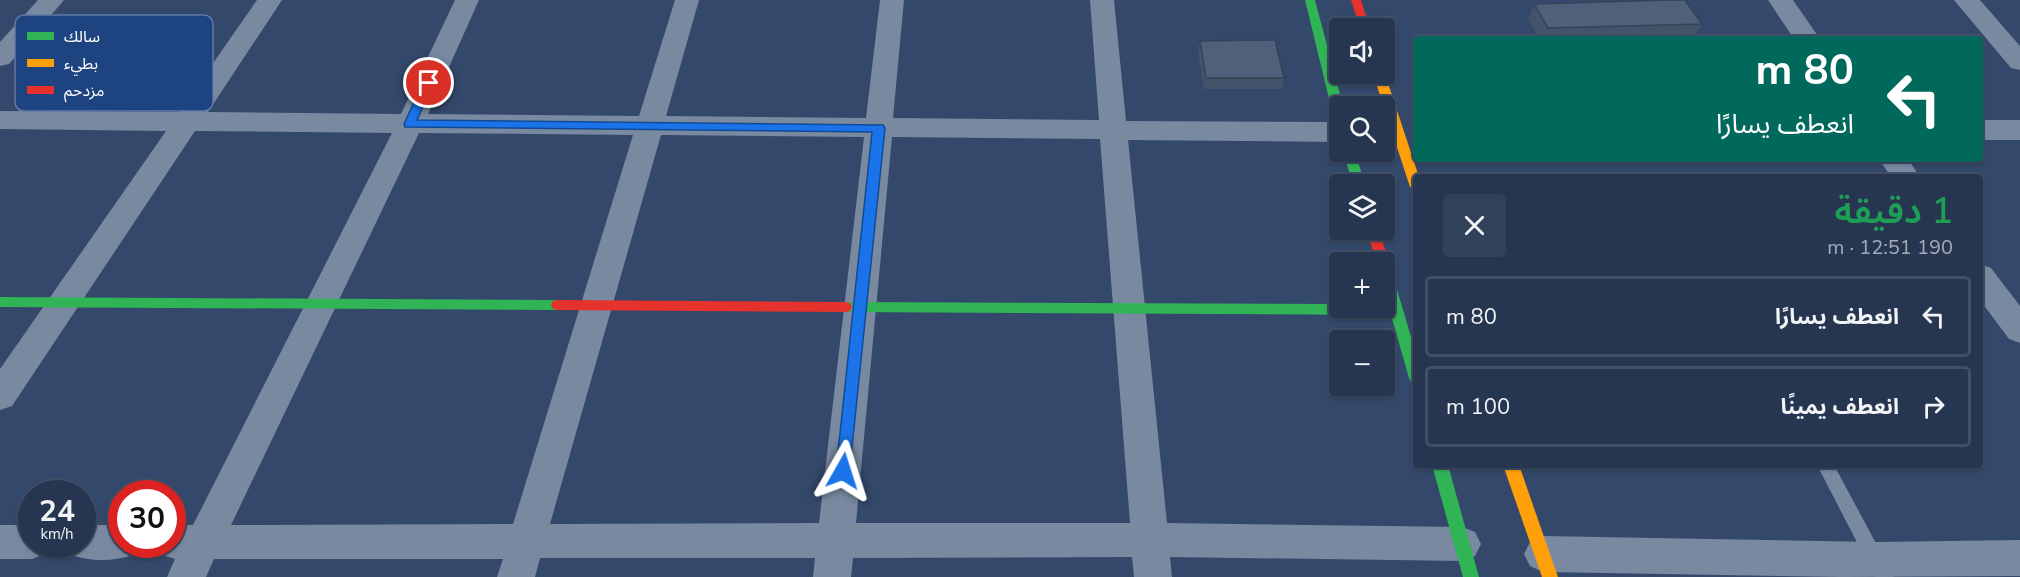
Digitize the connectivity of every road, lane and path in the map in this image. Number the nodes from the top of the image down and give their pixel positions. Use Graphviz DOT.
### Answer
graph roads {
  1 [pos="52,0"];
  2 [pos="270,0"];
  3 [pos="466,0"];
  4 [pos="687,0"];
  5 [pos="892,0"];
  6 [pos="1102,0"];
  7 [pos="1310,0"];
  8 [pos="1356,0"];
  9 [pos="1780,0"];
  10 [pos="1966,0"];
  11 [pos="39,15"];
  12 [pos="1362,18"];
  13 [pos="1805,36"];
  14 [pos="15,41"];
  15 [pos="0,58"];
  16 [pos="2020,62"];
  17 [pos="1383,84"];
  18 [pos="213,85"];
  19 [pos="1334,96"];
  20 [pos="195,111"];
  21 [pos="0,120"];
  22 [pos="188,122"];
  23 [pos="410,124"];
  24 [pos="651,126"];
  25 [pos="879,128"];
  26 [pos="1113,130"];
  27 [pos="1983,130"];
  28 [pos="2020,130"];
  29 [pos="1329,132"];
  30 [pos="1400,133"];
  31 [pos="1413,177"];
  32 [pos="1983,280"];
  33 [pos="0,302"];
  34 [pos="64,302"];
  35 [pos="1395,303"];
  36 [pos="321,304"];
  37 [pos="597,306"];
  38 [pos="860,308"];
  39 [pos="1129,309"];
  40 [pos="1397,309"];
  41 [pos="1983,321"];
  42 [pos="2018,324"];
  43 [pos="1413,367"];
  44 [pos="0,396"];
  45 [pos="1441,468"];
  46 [pos="1512,468"];
  47 [pos="1828,468"];
  48 [pos="1150,540"];
  49 [pos="836,541"];
  50 [pos="0,542"];
  51 [pos="18,542"];
  52 [pos="188,542"];
  53 [pos="526,542"];
  54 [pos="2020,558"];
  55 [pos="1467,560"];
  56 [pos="1546,566"];
  57 [pos="1881,569"];
  58 [pos="186,577"];
  59 [pos="516,577"];
  60 [pos="832,577"];
  61 [pos="1153,577"];
  1 -- 11 [label="street"];
  2 -- 18 [label="street"];
  3 -- 23 [label="street"];
  4 -- 24 [label="street"];
  5 -- 25 [label="street"];
  6 -- 26 [label="street"];
  7 -- 19 [label="street"];
  8 -- 12 [label="street"];
  9 -- 13 [label="street"];
  10 -- 16 [label="street"];
  14 -- 15 [label="street"];
  17 -- 30 [label="street"];
  20 -- 22 [label="street"];
  21 -- 22 [label="street"];
  22 -- 23 [label="street"];
  22 -- 34 [label="street"];
  23 -- 24 [label="street"];
  23 -- 36 [label="street"];
  24 -- 25 [label="street"];
  24 -- 37 [label="street"];
  25 -- 26 [label="street"];
  25 -- 38 [label="street"];
  26 -- 29 [label="street"];
  26 -- 39 [label="street"];
  27 -- 28 [label="street"];
  30 -- 31 [label="street"];
  32 -- 42 [label="street"];
  33 -- 34 [label="street"];
  34 -- 36 [label="street"];
  34 -- 44 [label="street"];
  35 -- 40 [label="street"];
  36 -- 37 [label="street"];
  36 -- 52 [label="street"];
  37 -- 38 [label="street"];
  37 -- 53 [label="street"];
  38 -- 39 [label="street"];
  38 -- 49 [label="street"];
  39 -- 40 [label="street"];
  39 -- 48 [label="street"];
  40 -- 43 [label="street"];
  41 -- 42 [label="street"];
  45 -- 55 [label="street"];
  46 -- 56 [label="street"];
  47 -- 57 [label="lane"];
  48 -- 49 [label="street"];
  48 -- 55 [label="street"];
  48 -- 61 [label="street"];
  49 -- 53 [label="street"];
  49 -- 60 [label="street"];
  50 -- 51 [label="street"];
  52 -- 53 [label="street"];
  52 -- 58 [label="street"];
  53 -- 59 [label="street"];
  54 -- 57 [label="street"];
  56 -- 57 [label="street"];
}
